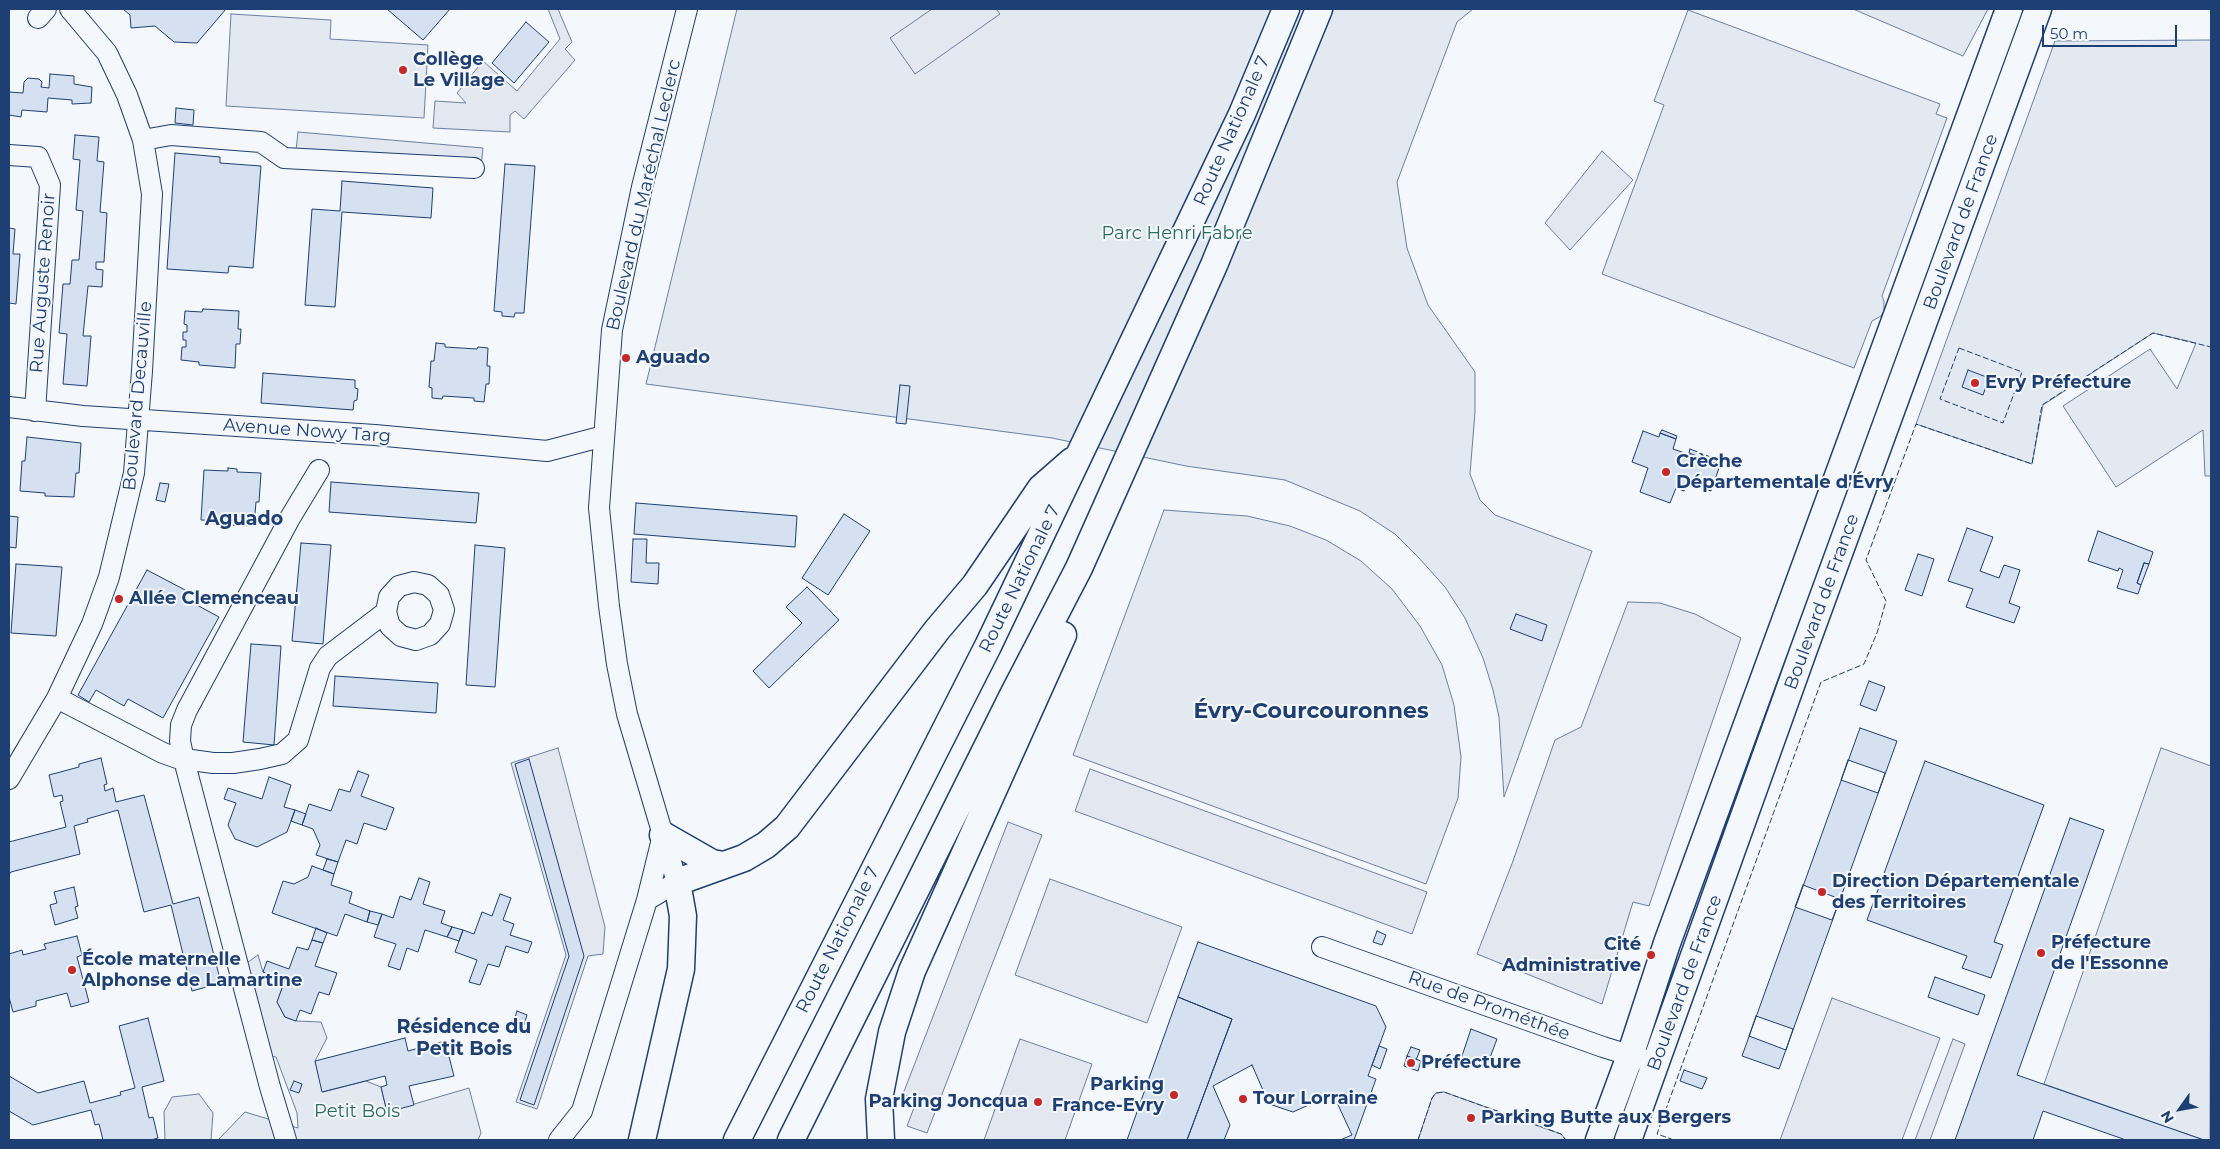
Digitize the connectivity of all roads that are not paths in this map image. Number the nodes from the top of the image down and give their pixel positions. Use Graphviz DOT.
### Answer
graph roads {
  1 [pos="70,9"];
  2 [pos="687,9"];
  3 [pos="1286,9"];
  4 [pos="1319,9"];
  5 [pos="2009,9"];
  6 [pos="2038,9"];
  7 [pos="143,140"];
  8 [pos="9,155"];
  9 [pos="474,168"];
  10 [pos="9,407"];
  11 [pos="35,411"];
  12 [pos="138,418"];
  13 [pos="604,436"];
  14 [pos="1079,455"];
  15 [pos="319,470"];
  16 [pos="1079,568"];
  17 [pos="386,612"];
  18 [pos="57,698"];
  19 [pos="16,750"];
  20 [pos="184,760"];
  21 [pos="9,779"];
  22 [pos="663,835"];
  23 [pos="723,865"];
  24 [pos="677,882"];
  25 [pos="646,900"];
  26 [pos="1322,947"];
  27 [pos="1630,1056"];
  28 [pos="1656,1064"];
  29 [pos="286,1140"];
  30 [pos="559,1140"];
  31 [pos="642,1140"];
  32 [pos="737,1140"];
  33 [pos="791,1140"];
  34 [pos="881,1140"];
  35 [pos="1600,1140"];
  36 [pos="1628,1140"];
  1 -- 7 [label="street, Boulevard Decauville"];
  2 -- 13 [label="street, Boulevard du Maréchal Leclerc"];
  3 -- 14 [label="main road, Route Nationale 7"];
  4 -- 16 [label="main road, Route Nationale 7"];
  5 -- 27 [label="main road, Boulevard de France"];
  6 -- 28 [label="main road, Boulevard de France"];
  7 -- 9 [label="street"];
  7 -- 12 [label="street, Boulevard Decauville"];
  8 -- 11 [label="street, Rue Auguste Renoir"];
  10 -- 11 [label="street, Avenue Nowy Targ"];
  11 -- 12 [label="street, Avenue Nowy Targ"];
  12 -- 13 [label="street, Avenue Nowy Targ"];
  12 -- 18 [label="street, Boulevard Decauville"];
  13 -- 22 [label="street, Boulevard du Maréchal Leclerc"];
  14 -- 23 [label="main road"];
  14 -- 32 [label="main road, Route Nationale 7"];
  15 -- 20 [label="street"];
  16 -- 33 [label="main road, Route Nationale 7"];
  16 -- 34 [label="main road"];
  17 -- 20 [label="street"];
  18 -- 19 [label="street, Boulevard Decauville"];
  18 -- 20 [label="street"];
  19 -- 21 [label="street, Boulevard Decauville"];
  20 -- 29 [label="street"];
  22 -- 23 [label="main road"];
  22 -- 24 [label="street, Boulevard du Maréchal Leclerc"];
  22 -- 25 [label="street"];
  23 -- 24 [label="main road"];
  24 -- 25 [label="street"];
  24 -- 31 [label="main road"];
  25 -- 30 [label="street"];
  26 -- 27 [label="street, Rue de Prométhée"];
  27 -- 28 [label="street, Rue de Prométhée"];
  27 -- 35 [label="main road, Boulevard de France"];
  28 -- 36 [label="main road, Boulevard de France"];
}
